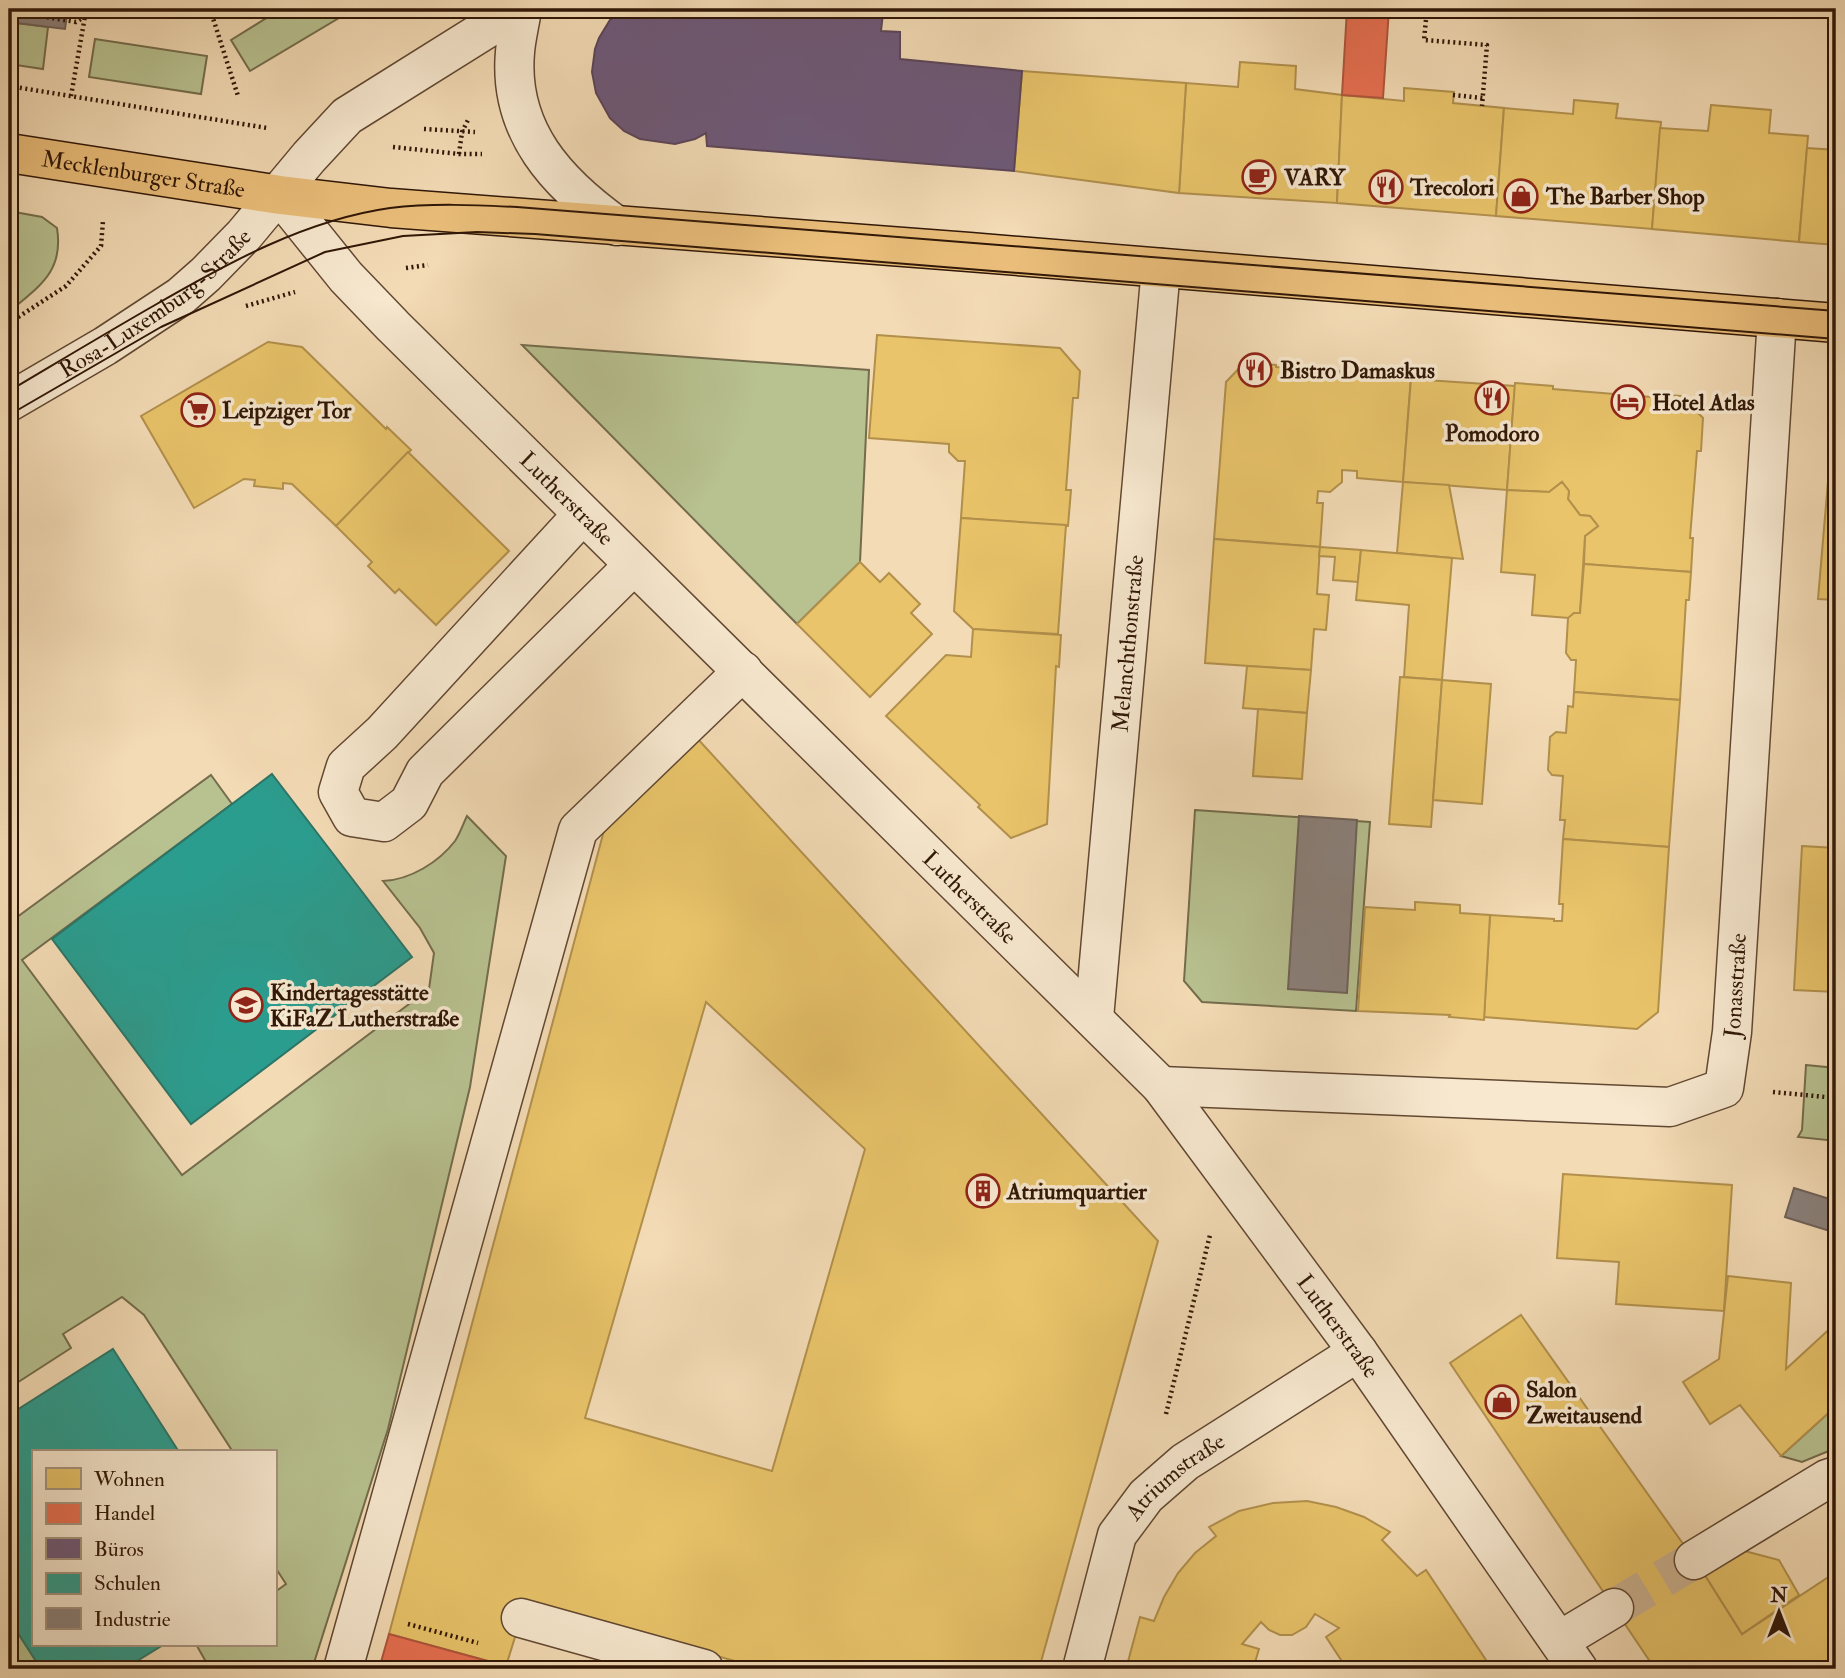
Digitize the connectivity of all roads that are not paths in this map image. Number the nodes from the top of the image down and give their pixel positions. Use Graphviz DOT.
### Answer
graph roads {
  1 [pos="520,9"];
  2 [pos="9,153"];
  3 [pos="280,195"];
  4 [pos="617,226"];
  5 [pos="1161,268"];
  6 [pos="1777,318"];
  7 [pos="1836,323"];
  8 [pos="9,402"];
  9 [pos="582,515"];
  10 [pos="634,565"];
  11 [pos="743,671"];
  12 [pos="1094,1018"];
  13 [pos="1161,1086"];
  14 [pos="1358,1352"];
  15 [pos="1836,1476"];
  16 [pos="1694,1560"];
  17 [pos="1614,1608"];
  18 [pos="521,1618"];
  19 [pos="1569,1655"];
  20 [pos="343,1669"];
  21 [pos="704,1669"];
  22 [pos="1082,1669"];
  1 -- 3 [label="street, Rosa-Luxemburg-Straße"];
  1 -- 4 [label="street, Rosa-Luxemburg-Straße"];
  2 -- 3 [label="main road, Mecklenburger Straße"];
  3 -- 4 [label="main road, Mecklenburger Straße"];
  3 -- 8 [label="street, Rosa-Luxemburg-Straße"];
  3 -- 9 [label="street, Lutherstraße"];
  4 -- 5 [label="main road, Mecklenburger Straße"];
  5 -- 6 [label="main road, Mecklenburger Straße"];
  5 -- 12 [label="street, Melanchthonstraße"];
  6 -- 7 [label="main road, Mecklenburger Straße"];
  6 -- 13 [label="street, Jonasstraße"];
  9 -- 10 [label="street, Lutherstraße"];
  9 -- 10 [label="street"];
  10 -- 11 [label="street, Lutherstraße"];
  11 -- 12 [label="street, Lutherstraße"];
  11 -- 20 [label="street"];
  12 -- 13 [label="street, Lutherstraße"];
  13 -- 14 [label="street, Lutherstraße"];
  14 -- 19 [label="street, Lutherstraße"];
  14 -- 22 [label="street, Atriumstraße"];
  15 -- 16 [label="street"];
  17 -- 19 [label="street"];
  18 -- 21 [label="street"];
}
